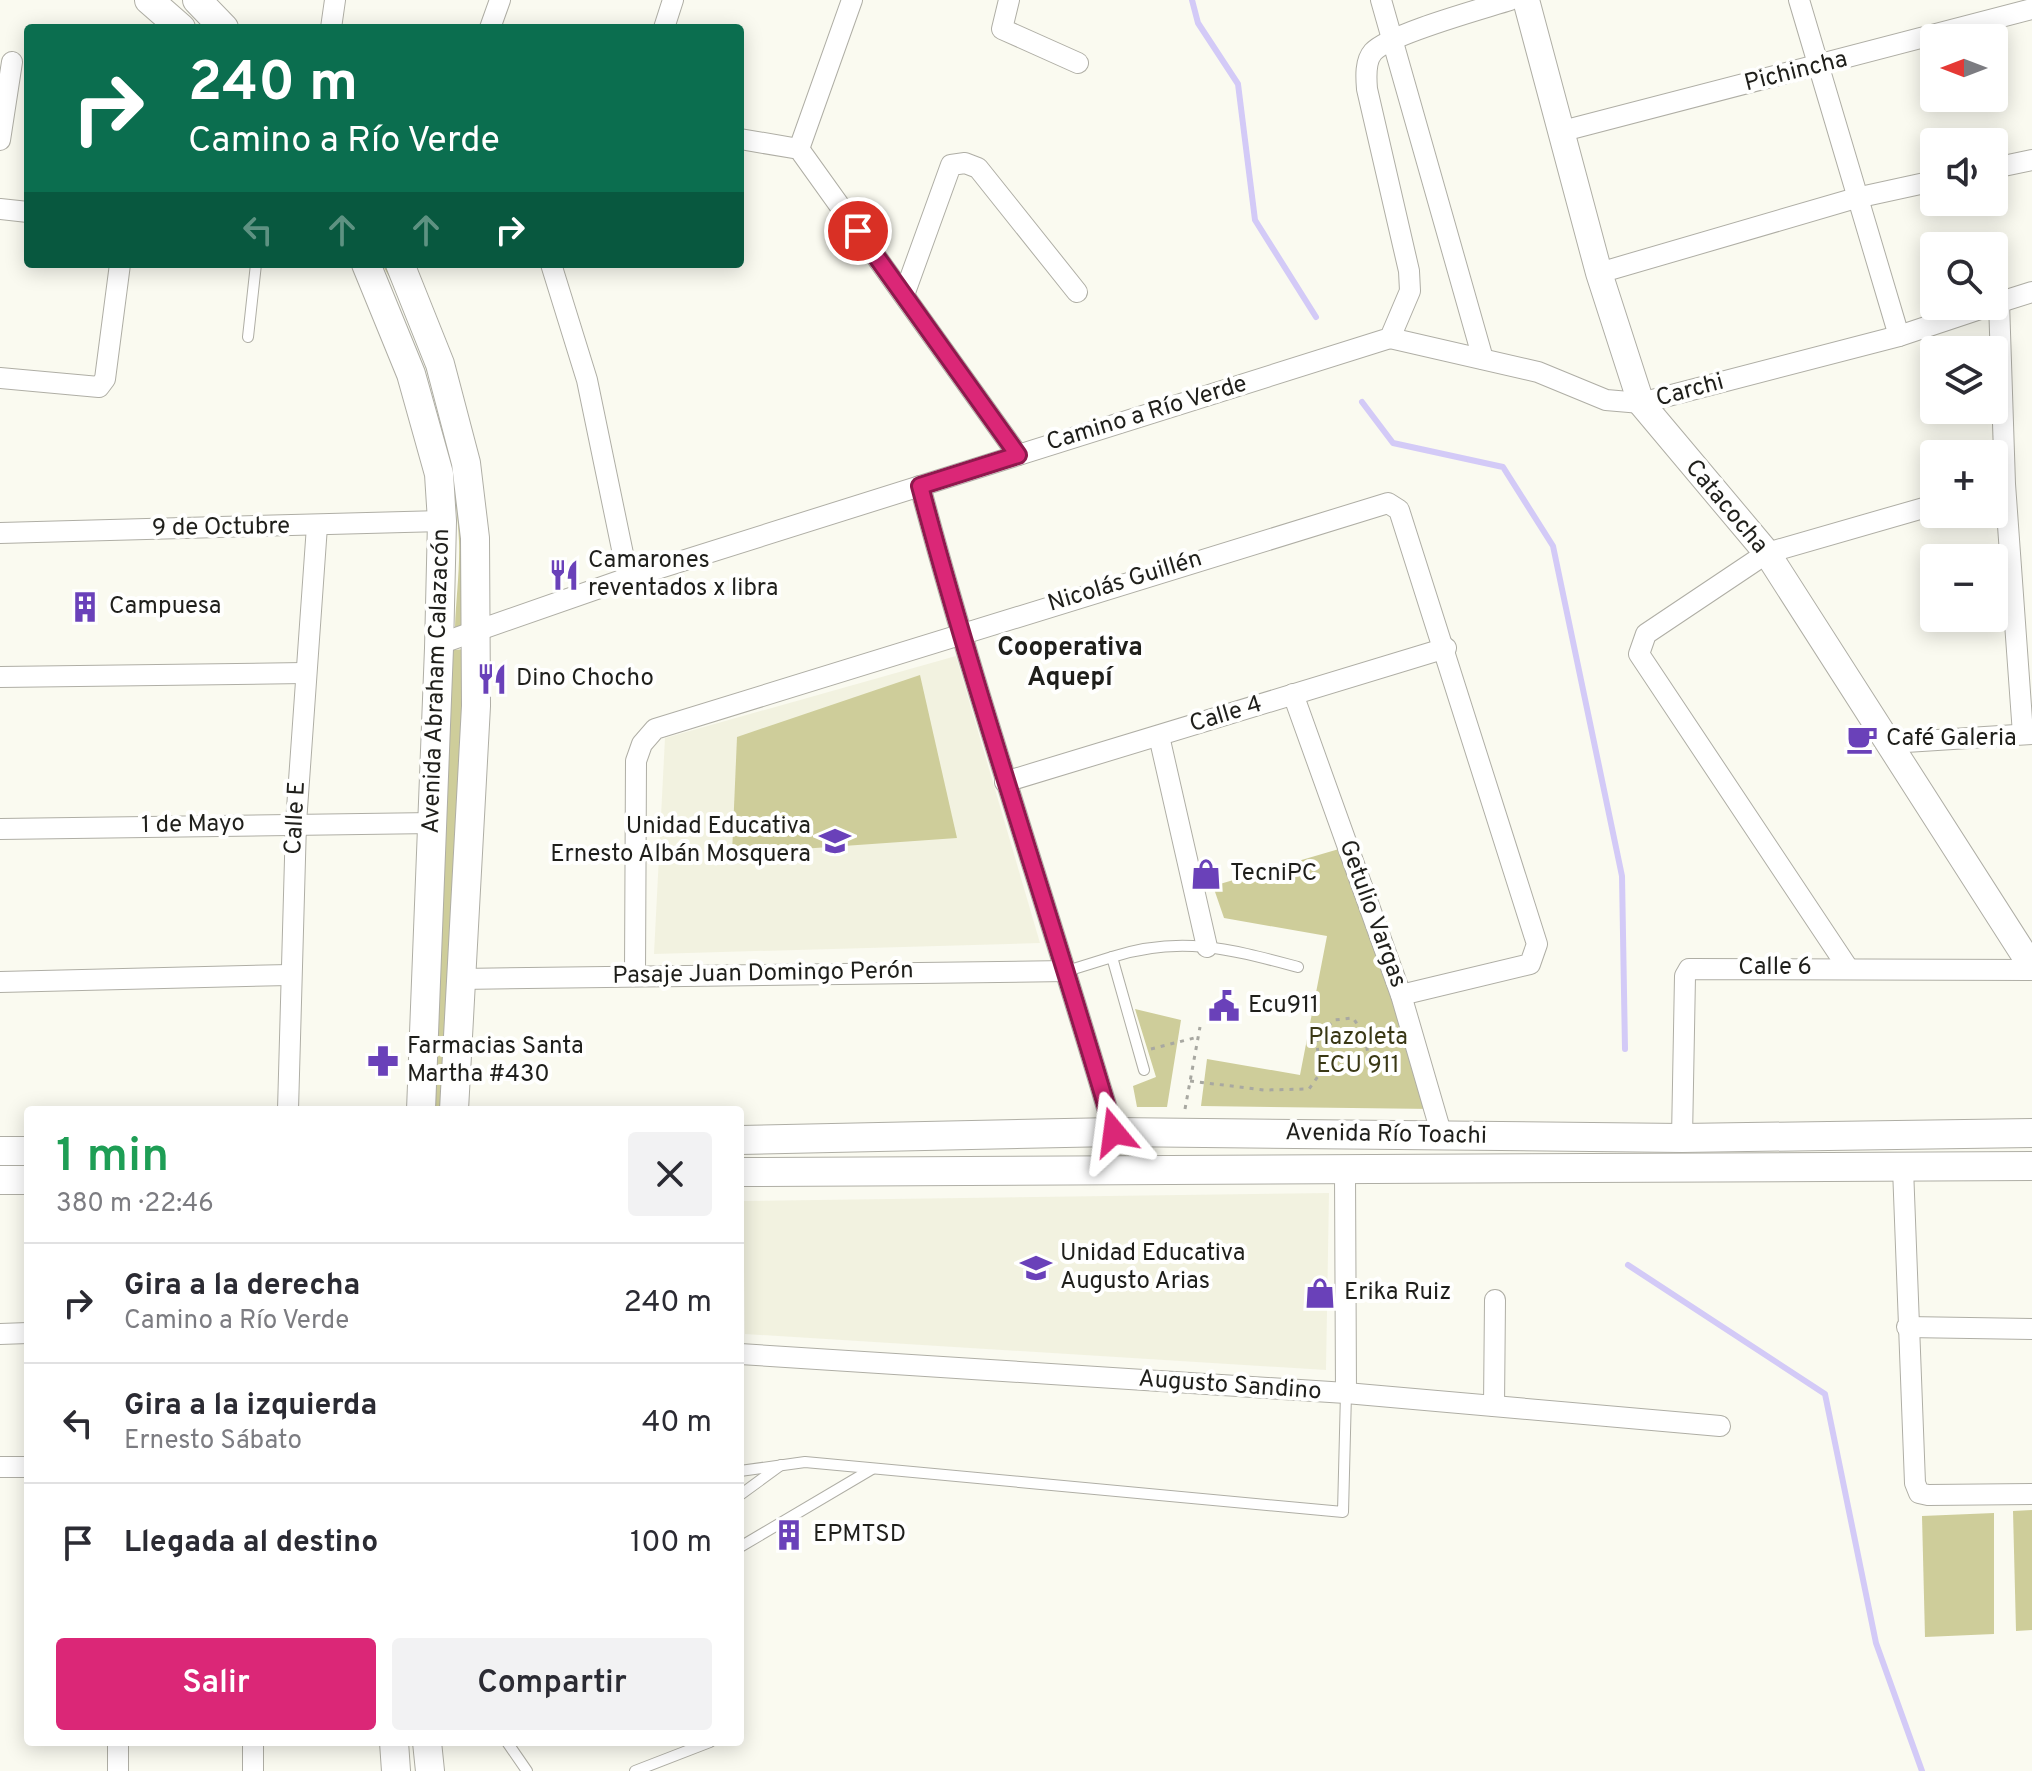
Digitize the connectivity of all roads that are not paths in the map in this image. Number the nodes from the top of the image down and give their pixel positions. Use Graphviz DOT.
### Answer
graph roads {
  1 [pos="149,0"];
  2 [pos="197,0"];
  3 [pos="335,0"];
  4 [pos="500,0"];
  5 [pos="673,0"];
  6 [pos="852,0"];
  7 [pos="1009,0"];
  8 [pos="1381,0"];
  9 [pos="1510,0"];
  10 [pos="1526,0"];
  11 [pos="1799,0"];
  12 [pos="2032,9"];
  13 [pos="176,24"];
  14 [pos="220,24"];
  15 [pos="332,24"];
  16 [pos="491,24"];
  17 [pos="665,24"];
  18 [pos="1393,40"];
  19 [pos="13,62"];
  20 [pos="1078,63"];
  21 [pos="1816,67"];
  22 [pos="1559,132"];
  23 [pos="0,140"];
  24 [pos="744,140"];
  25 [pos="799,149"];
  26 [pos="2032,160"];
  27 [pos="2008,165"];
  28 [pos="1920,184"];
  29 [pos="1856,198"];
  30 [pos="0,209"];
  31 [pos="24,212"];
  32 [pos="119,268"];
  33 [pos="256,268"];
  34 [pos="368,268"];
  35 [pos="402,268"];
  36 [pos="552,268"];
  37 [pos="1599,273"];
  38 [pos="1077,292"];
  39 [pos="2032,292"];
  40 [pos="904,295"];
  41 [pos="2008,300"];
  42 [pos="1946,320"];
  43 [pos="1994,320"];
  44 [pos="1899,336"];
  45 [pos="248,337"];
  46 [pos="1390,338"];
  47 [pos="1483,359"];
  48 [pos="0,378"];
  49 [pos="1641,403"];
  50 [pos="1998,440"];
  51 [pos="1018,455"];
  52 [pos="920,486"];
  53 [pos="1920,509"];
  54 [pos="442,521"];
  55 [pos="317,526"];
  56 [pos="2004,528"];
  57 [pos="0,533"];
  58 [pos="1767,553"];
  59 [pos="628,578"];
  60 [pos="477,630"];
  61 [pos="959,632"];
  62 [pos="439,644"];
  63 [pos="1446,648"];
  64 [pos="304,673"];
  65 [pos="0,677"];
  66 [pos="1293,694"];
  67 [pos="2028,734"];
  68 [pos="1159,736"];
  69 [pos="1890,743"];
  70 [pos="1005,782"];
  71 [pos="296,823"];
  72 [pos="433,823"];
  73 [pos="0,829"];
  74 [pos="1207,947"];
  75 [pos="1112,957"];
  76 [pos="1298,967"];
  77 [pos="1848,968"];
  78 [pos="2032,968"];
  79 [pos="1067,971"];
  80 [pos="635,974"];
  81 [pos="289,975"];
  82 [pos="460,979"];
  83 [pos="0,982"];
  84 [pos="1401,995"];
  85 [pos="1144,1070"];
  86 [pos="288,1106"];
  87 [pos="421,1106"];
  88 [pos="454,1106"];
  89 [pos="1114,1132"];
  90 [pos="2032,1133"];
  91 [pos="1442,1136"];
  92 [pos="1682,1138"];
  93 [pos="744,1140"];
  94 [pos="0,1151"];
  95 [pos="24,1151"];
  96 [pos="2032,1166"];
  97 [pos="1903,1168"];
  98 [pos="744,1172"];
  99 [pos="1345,1172"];
  100 [pos="0,1180"];
  101 [pos="24,1180"];
  102 [pos="1495,1300"];
  103 [pos="1907,1327"];
  104 [pos="2032,1329"];
  105 [pos="24,1333"];
  106 [pos="0,1334"];
  107 [pos="744,1354"];
  108 [pos="1346,1393"];
  109 [pos="1494,1406"];
  110 [pos="1720,1426"];
  111 [pos="782,1464"];
  112 [pos="0,1467"];
  113 [pos="24,1467"];
  114 [pos="872,1469"];
  115 [pos="744,1470"];
  116 [pos="744,1492"];
  117 [pos="2032,1494"];
  118 [pos="744,1545"];
  119 [pos="118,1746"];
  120 [pos="253,1746"];
  121 [pos="394,1746"];
  122 [pos="427,1746"];
  123 [pos="510,1746"];
  124 [pos="700,1746"];
  125 [pos="118,1771"];
  126 [pos="253,1771"];
  127 [pos="396,1771"];
  128 [pos="430,1771"];
  129 [pos="527,1771"];
  130 [pos="635,1771"];
  1 -- 13 [label="main road"];
  2 -- 14 [label="main road"];
  3 -- 15 [label="street"];
  4 -- 16 [label="street"];
  5 -- 17 [label="street"];
  6 -- 25 [label="street"];
  7 -- 20 [label="street"];
  8 -- 18 [label="street"];
  9 -- 18 [label="street"];
  10 -- 22 [label="street, Catacocha"];
  11 -- 21 [label="street"];
  12 -- 21 [label="street, Pichincha"];
  18 -- 46 [label="street"];
  18 -- 47 [label="street"];
  19 -- 23 [label="street"];
  21 -- 22 [label="street, Pichincha"];
  21 -- 29 [label="street"];
  22 -- 37 [label="street, Catacocha"];
  24 -- 25 [label="street"];
  25 -- 40 [label="street"];
  26 -- 27 [label="street"];
  28 -- 29 [label="street"];
  29 -- 37 [label="street"];
  29 -- 44 [label="street"];
  30 -- 31 [label="street"];
  32 -- 48 [label="street"];
  33 -- 45 [label="lane"];
  34 -- 54 [label="main road, Avenida Abraham Calazacón"];
  35 -- 60 [label="main road, Avenida Abraham Calazacón"];
  36 -- 59 [label="street"];
  37 -- 49 [label="street, Catacocha"];
  38 -- 40 [label="street"];
  39 -- 41 [label="street, Carchi"];
  40 -- 51 [label="street"];
  42 -- 44 [label="street, Carchi"];
  43 -- 50 [label="street"];
  44 -- 49 [label="street, Carchi"];
  46 -- 47 [label="street, Carchi"];
  46 -- 51 [label="street, Camino a Río Verde"];
  47 -- 49 [label="street, Carchi"];
  49 -- 58 [label="street, Catacocha"];
  51 -- 52 [label="street, Camino a Río Verde"];
  52 -- 59 [label="street, Camino a Río Verde"];
  52 -- 61 [label="street"];
  53 -- 58 [label="street"];
  54 -- 55 [label="street, 9 de Octubre"];
  54 -- 62 [label="main road, Avenida Abraham Calazacón"];
  55 -- 57 [label="street, 9 de Octubre"];
  55 -- 64 [label="street, Calle E"];
  56 -- 67 [label="street"];
  58 -- 69 [label="street, Catacocha"];
  58 -- 77 [label="street"];
  59 -- 60 [label="street, Camino a Río Verde"];
  60 -- 62 [label="street, Camino a Río Verde"];
  60 -- 82 [label="main road, Avenida Abraham Calazacón"];
  61 -- 63 [label="street, Nicolás Guillén"];
  61 -- 70 [label="street"];
  61 -- 80 [label="street, Nicolás Guillén"];
  62 -- 72 [label="main road, Avenida Abraham Calazacón"];
  63 -- 66 [label="street, Calle 4"];
  63 -- 84 [label="street, Nicolás Guillén"];
  64 -- 65 [label="street"];
  64 -- 71 [label="street, Calle E"];
  66 -- 68 [label="street, Calle 4"];
  66 -- 84 [label="street, Getulio Vargas"];
  67 -- 69 [label="street"];
  68 -- 70 [label="street, Calle 4"];
  68 -- 74 [label="street"];
  69 -- 78 [label="street, Catacocha"];
  70 -- 79 [label="street"];
  71 -- 72 [label="street, 1 de Mayo"];
  71 -- 73 [label="street, 1 de Mayo"];
  71 -- 81 [label="street, Calle E"];
  72 -- 87 [label="main road, Avenida Abraham Calazacón"];
  74 -- 75 [label="lane"];
  74 -- 76 [label="lane"];
  75 -- 79 [label="lane"];
  75 -- 85 [label="lane"];
  77 -- 78 [label="street, Calle 6"];
  77 -- 92 [label="street, Calle 6"];
  79 -- 80 [label="street, Pasaje Juan Domingo Perón"];
  79 -- 89 [label="street"];
  80 -- 82 [label="street, Pasaje Juan Domingo Perón"];
  81 -- 83 [label="street"];
  81 -- 86 [label="street, Calle E"];
  82 -- 88 [label="main road, Avenida Abraham Calazacón"];
  84 -- 91 [label="street, Getulio Vargas"];
  89 -- 91 [label="main road, Avenida Río Toachi"];
  89 -- 93 [label="main road, Avenida Río Toachi"];
  90 -- 92 [label="main road, Avenida Río Toachi"];
  91 -- 92 [label="main road, Avenida Río Toachi"];
  94 -- 95 [label="main road"];
  96 -- 97 [label="main road, Avenida Río Toachi"];
  97 -- 99 [label="main road, Avenida Río Toachi"];
  97 -- 103 [label="street"];
  98 -- 99 [label="main road, Avenida Río Toachi"];
  99 -- 108 [label="street"];
  100 -- 101 [label="main road"];
  102 -- 109 [label="street"];
  103 -- 104 [label="street"];
  103 -- 117 [label="street"];
  105 -- 106 [label="street"];
  107 -- 108 [label="street, Augusto Sandino"];
  108 -- 109 [label="street, Augusto Sandino"];
  108 -- 114 [label="lane"];
  109 -- 110 [label="street, Augusto Sandino"];
  111 -- 114 [label="lane"];
  111 -- 115 [label="lane"];
  111 -- 116 [label="lane"];
  112 -- 113 [label="street"];
  114 -- 118 [label="lane"];
  119 -- 125 [label="street"];
  120 -- 126 [label="street"];
  121 -- 127 [label="main road"];
  122 -- 128 [label="main road"];
  123 -- 129 [label="lane"];
  124 -- 130 [label="lane"];
}
